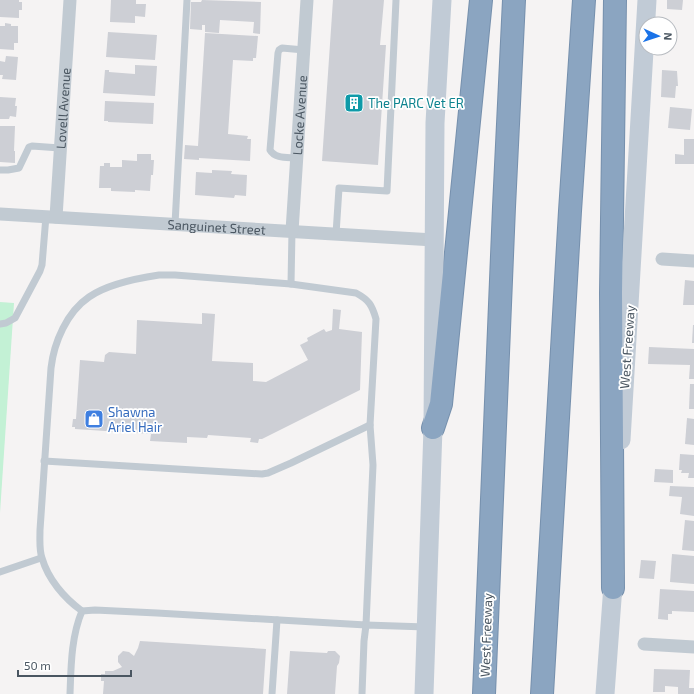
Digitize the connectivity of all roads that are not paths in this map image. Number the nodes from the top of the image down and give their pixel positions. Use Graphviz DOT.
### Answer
graph roads {
  1 [pos="70,0"];
  2 [pos="187,0"];
  3 [pos="307,0"];
  4 [pos="396,0"];
  5 [pos="442,0"];
  6 [pos="481,0"];
  7 [pos="514,0"];
  8 [pos="584,0"];
  9 [pos="615,0"];
  10 [pos="647,0"];
  11 [pos="304,50"];
  12 [pos="60,148"];
  13 [pos="297,158"];
  14 [pos="0,170"];
  15 [pos="0,214"];
  16 [pos="51,217"];
  17 [pos="175,224"];
  18 [pos="292,232"];
  19 [pos="336,234"];
  20 [pos="434,240"];
  21 [pos="662,259"];
  22 [pos="694,261"];
  23 [pos="291,284"];
  24 [pos="0,324"];
  25 [pos="370,425"];
  26 [pos="433,428"];
  27 [pos="44,461"];
  28 [pos="41,558"];
  29 [pos="0,572"];
  30 [pos="613,588"];
  31 [pos="82,611"];
  32 [pos="277,620"];
  33 [pos="366,625"];
  34 [pos="427,627"];
  35 [pos="644,644"];
  36 [pos="694,647"];
  37 [pos="70,694"];
  38 [pos="272,694"];
  39 [pos="362,694"];
  40 [pos="424,694"];
  41 [pos="484,694"];
  42 [pos="542,694"];
  43 [pos="605,694"];
  1 -- 12 [label="street, Lovell Avenue"];
  2 -- 17 [label="lane"];
  3 -- 11 [label="street, Locke Avenue"];
  4 -- 19 [label="lane"];
  5 -- 20 [label="main road"];
  6 -- 26 [label="highway"];
  7 -- 41 [label="highway, West Freeway"];
  8 -- 42 [label="highway"];
  9 -- 30 [label="highway"];
  10 -- 30 [label="main road, West Freeway"];
  11 -- 13 [label="street, Locke Avenue"];
  11 -- 13 [label="lane"];
  12 -- 14 [label="lane"];
  12 -- 16 [label="street, Lovell Avenue"];
  13 -- 18 [label="street, Locke Avenue"];
  15 -- 16 [label="street, Sanguinet Street"];
  16 -- 17 [label="street, Sanguinet Street"];
  16 -- 24 [label="lane"];
  17 -- 18 [label="street, Sanguinet Street"];
  18 -- 19 [label="street, Sanguinet Street"];
  18 -- 23 [label="lane"];
  19 -- 20 [label="street, Sanguinet Street"];
  20 -- 26 [label="main road"];
  21 -- 22 [label="street"];
  23 -- 25 [label="lane"];
  23 -- 27 [label="lane"];
  25 -- 27 [label="lane"];
  25 -- 33 [label="lane"];
  26 -- 34 [label="main road"];
  27 -- 28 [label="lane"];
  28 -- 29 [label="lane"];
  28 -- 31 [label="lane"];
  30 -- 43 [label="main road, West Freeway"];
  31 -- 32 [label="lane"];
  31 -- 37 [label="lane"];
  32 -- 33 [label="lane"];
  32 -- 38 [label="lane"];
  33 -- 34 [label="lane"];
  33 -- 39 [label="lane"];
  34 -- 40 [label="main road"];
  35 -- 36 [label="street"];
}
